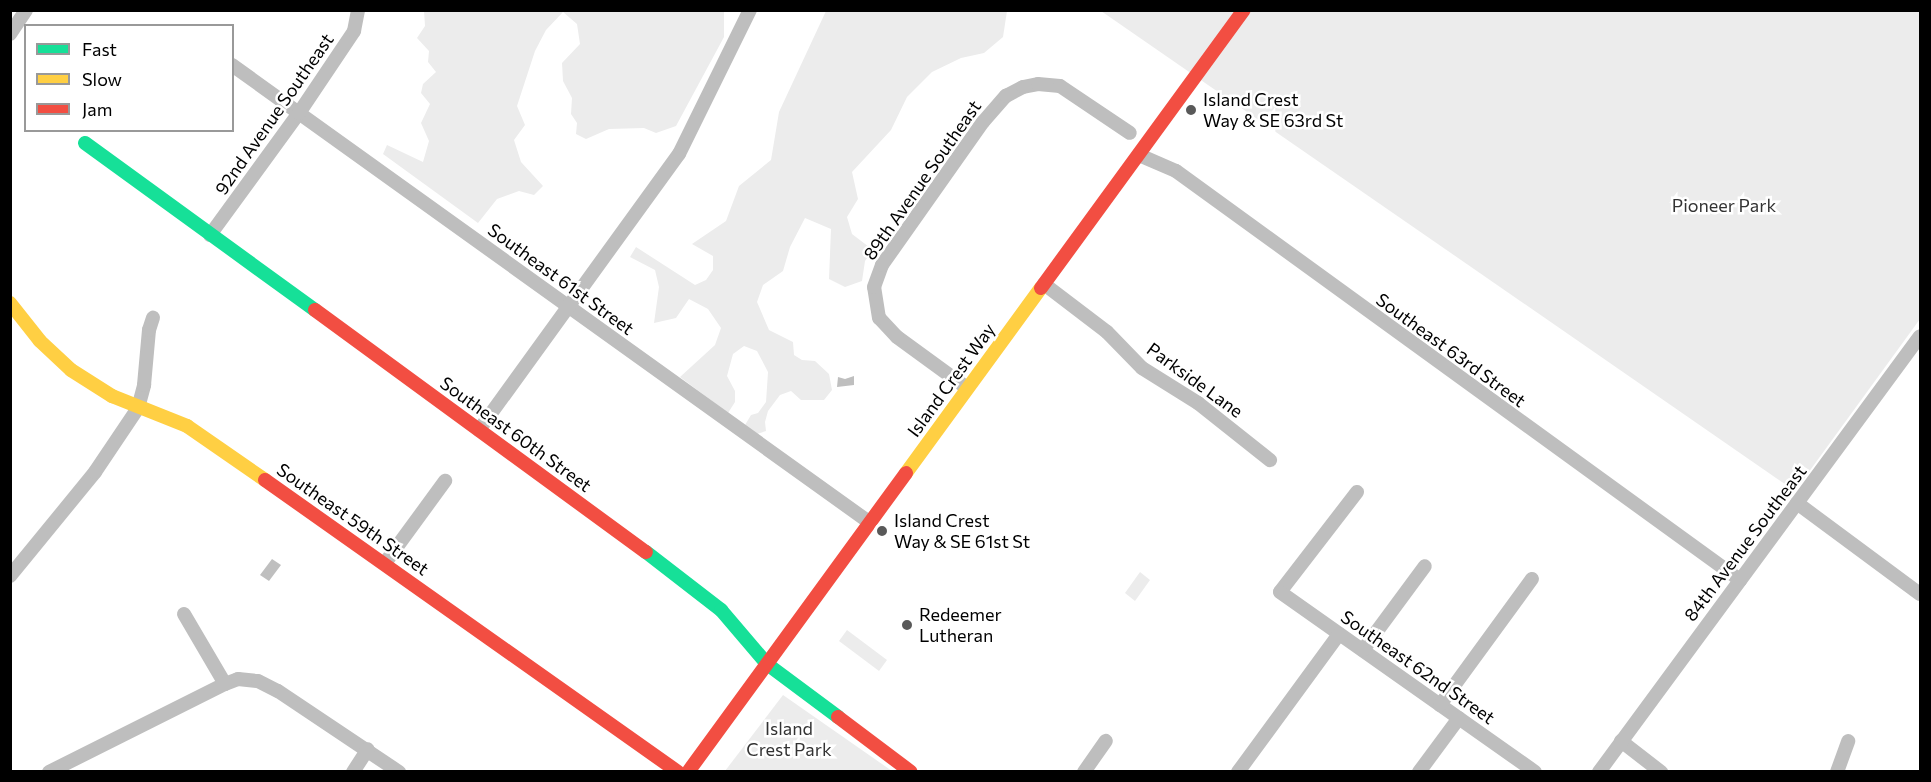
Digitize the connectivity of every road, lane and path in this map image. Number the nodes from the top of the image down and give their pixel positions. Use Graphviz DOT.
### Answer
graph roads {
  1 [pos="26,10"];
  2 [pos="358,10"];
  3 [pos="750,10"];
  4 [pos="1244,10"];
  5 [pos="10,34"];
  6 [pos="234,66"];
  7 [pos="299,113"];
  8 [pos="1130,133"];
  9 [pos="85,143"];
  10 [pos="1139,155"];
  11 [pos="210,235"];
  12 [pos="1044,284"];
  13 [pos="10,303"];
  14 [pos="569,307"];
  15 [pos="153,318"];
  16 [pos="1920,336"];
  17 [pos="967,388"];
  18 [pos="138,408"];
  19 [pos="479,430"];
  20 [pos="1270,460"];
  21 [pos="445,481"];
  22 [pos="1357,492"];
  23 [pos="1797,503"];
  24 [pos="869,522"];
  25 [pos="385,563"];
  26 [pos="1425,566"];
  27 [pos="10,576"];
  28 [pos="1532,579"];
  29 [pos="1740,580"];
  30 [pos="1920,594"];
  31 [pos="184,614"];
  32 [pos="1340,634"];
  33 [pos="1363,650"];
  34 [pos="767,664"];
  35 [pos="225,684"];
  36 [pos="1440,705"];
  37 [pos="1458,718"];
  38 [pos="1106,741"];
  39 [pos="1621,741"];
  40 [pos="1848,741"];
  41 [pos="368,749"];
  42 [pos="49,771"];
  43 [pos="353,771"];
  44 [pos="399,771"];
  45 [pos="678,771"];
  46 [pos="688,771"];
  47 [pos="911,771"];
  48 [pos="1084,771"];
  49 [pos="1238,771"];
  50 [pos="1419,771"];
  51 [pos="1535,771"];
  52 [pos="1599,771"];
  53 [pos="1661,771"];
  54 [pos="1837,771"];
  1 -- 5 [label="street"];
  2 -- 7 [label="street, 92nd Avenue Southeast"];
  3 -- 14 [label="street"];
  4 -- 10 [label="street, Island Crest Way"];
  6 -- 7 [label="street, Southeast 61st Street"];
  7 -- 11 [label="street, 92nd Avenue Southeast"];
  7 -- 14 [label="street, Southeast 61st Street"];
  8 -- 17 [label="street, 89th Avenue Southeast"];
  9 -- 11 [label="street, Southeast 60th Street"];
  10 -- 12 [label="street, Island Crest Way"];
  10 -- 29 [label="street, Southeast 63rd Street"];
  11 -- 19 [label="street, Southeast 60th Street"];
  12 -- 17 [label="street, Island Crest Way"];
  12 -- 20 [label="street, Parkside Lane"];
  13 -- 18 [label="street, Southeast 59th Street"];
  14 -- 19 [label="street"];
  14 -- 24 [label="street, Southeast 61st Street"];
  15 -- 18 [label="street"];
  16 -- 23 [label="street, 84th Avenue Southeast"];
  17 -- 24 [label="street, Island Crest Way"];
  18 -- 25 [label="street, Southeast 59th Street"];
  18 -- 27 [label="street"];
  19 -- 34 [label="street, Southeast 60th Street"];
  21 -- 25 [label="street"];
  22 -- 32 [label="street, Southeast 62nd Street"];
  23 -- 29 [label="street, 84th Avenue Southeast"];
  23 -- 30 [label="street"];
  24 -- 34 [label="street, Island Crest Way"];
  25 -- 45 [label="street, Southeast 59th Street"];
  26 -- 33 [label="street"];
  28 -- 36 [label="street"];
  29 -- 39 [label="street, 84th Avenue Southeast"];
  31 -- 35 [label="street"];
  32 -- 33 [label="street, Southeast 62nd Street"];
  32 -- 49 [label="street"];
  33 -- 36 [label="street, Southeast 62nd Street"];
  34 -- 46 [label="street, Island Crest Way"];
  34 -- 47 [label="street, Southeast 60th Street"];
  35 -- 41 [label="street"];
  35 -- 42 [label="street"];
  36 -- 37 [label="street, Southeast 62nd Street"];
  37 -- 50 [label="street"];
  37 -- 51 [label="street, Southeast 62nd Street"];
  38 -- 48 [label="street"];
  39 -- 52 [label="street, 84th Avenue Southeast"];
  39 -- 53 [label="street"];
  40 -- 54 [label="street"];
  41 -- 43 [label="street"];
  41 -- 44 [label="street"];
}
